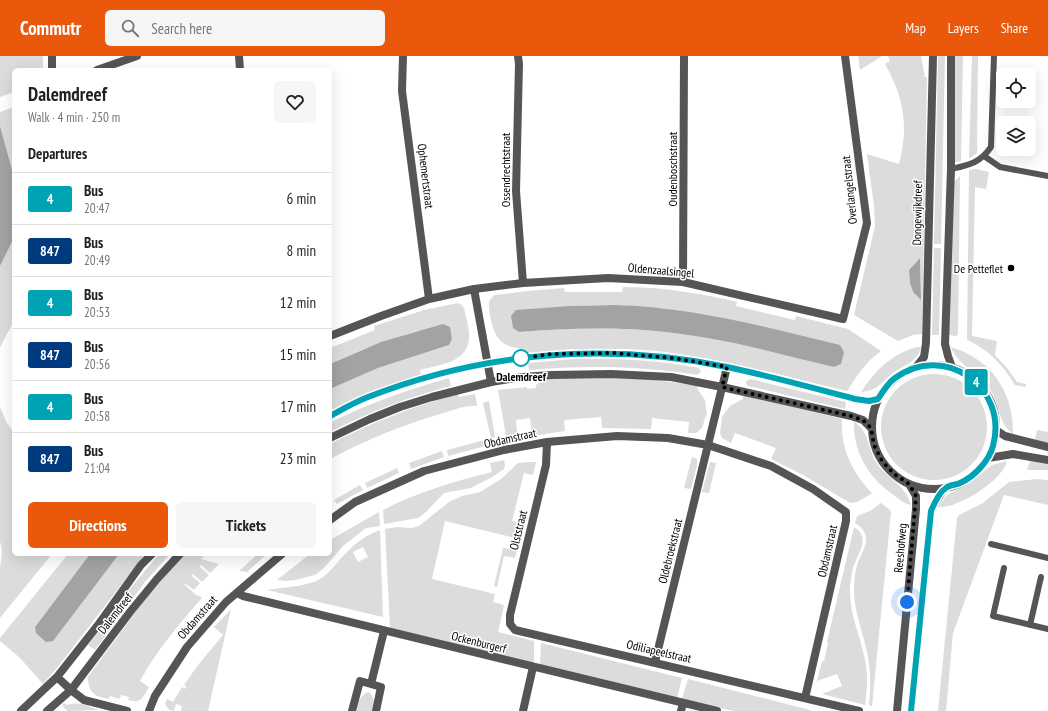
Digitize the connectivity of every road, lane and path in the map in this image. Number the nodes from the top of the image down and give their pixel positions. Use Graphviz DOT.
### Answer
graph roads {
  1 [pos="52,56"];
  2 [pos="137,56"];
  3 [pos="239,56"];
  4 [pos="403,56"];
  5 [pos="518,56"];
  6 [pos="684,56"];
  7 [pos="845,56"];
  8 [pos="933,56"];
  9 [pos="951,56"];
  10 [pos="994,56"];
  11 [pos="52,68"];
  12 [pos="103,68"];
  13 [pos="240,68"];
  14 [pos="984,156"];
  15 [pos="951,169"];
  16 [pos="1048,176"];
  17 [pos="683,282"];
  18 [pos="523,283"];
  19 [pos="474,290"];
  20 [pos="430,299"];
  21 [pos="843,319"];
  22 [pos="332,335"];
  23 [pos="487,363"];
  24 [pos="727,367"];
  25 [pos="916,367"];
  26 [pos="952,367"];
  27 [pos="491,382"];
  28 [pos="722,387"];
  29 [pos="878,399"];
  30 [pos="332,415"];
  31 [pos="871,428"];
  32 [pos="996,430"];
  33 [pos="332,437"];
  34 [pos="546,442"];
  35 [pos="708,445"];
  36 [pos="1048,447"];
  37 [pos="988,458"];
  38 [pos="1048,460"];
  39 [pos="909,484"];
  40 [pos="945,488"];
  41 [pos="332,519"];
  42 [pos="991,544"];
  43 [pos="150,556"];
  44 [pos="178,556"];
  45 [pos="280,556"];
  46 [pos="1048,558"];
  47 [pos="1004,568"];
  48 [pos="1041,578"];
  49 [pos="237,592"];
  50 [pos="510,624"];
  51 [pos="1030,625"];
  52 [pos="1048,629"];
  53 [pos="384,631"];
  54 [pos="655,662"];
  55 [pos="534,667"];
  56 [pos="57,677"];
  57 [pos="371,684"];
  58 [pos="71,690"];
  59 [pos="805,698"];
  60 [pos="682,707"];
  61 [pos="21,711"];
  62 [pos="47,711"];
  63 [pos="127,711"];
  64 [pos="149,711"];
  65 [pos="352,711"];
  66 [pos="376,711"];
  67 [pos="523,711"];
  68 [pos="717,711"];
  69 [pos="859,711"];
  70 [pos="897,711"];
  71 [pos="911,711"];
  1 -- 11 [label="street"];
  2 -- 12 [label="street"];
  3 -- 13 [label="street"];
  4 -- 20 [label="street, Ophemertstraat"];
  5 -- 18 [label="street, Ossendrechtstraat"];
  6 -- 17 [label="street, Oudenboschstraat"];
  7 -- 21 [label="street, Overlangelstraat"];
  8 -- 25 [label="street, Dongewijkdreef"];
  9 -- 15 [label="street"];
  10 -- 14 [label="lane"];
  14 -- 15 [label="lane"];
  14 -- 16 [label="lane"];
  15 -- 26 [label="street"];
  17 -- 18 [label="street, Oldenzaalsingel"];
  17 -- 21 [label="street, Oldenzaalsingel"];
  18 -- 19 [label="street, Oldenzaalsingel"];
  19 -- 20 [label="street, Oldenzaalsingel"];
  19 -- 23 [label="street"];
  20 -- 22 [label="street, Oldenzaalsingel"];
  23 -- 24 [label="street"];
  23 -- 27 [label="street"];
  23 -- 30 [label="street"];
  24 -- 28 [label="street"];
  24 -- 29 [label="street"];
  25 -- 26 [label="street"];
  25 -- 29 [label="street"];
  26 -- 32 [label="street"];
  27 -- 28 [label="street"];
  27 -- 33 [label="street"];
  28 -- 31 [label="street"];
  28 -- 35 [label="street"];
  29 -- 31 [label="street"];
  31 -- 39 [label="street"];
  32 -- 36 [label="street"];
  32 -- 37 [label="street"];
  34 -- 35 [label="street, Obdamstraat"];
  34 -- 41 [label="street, Obdamstraat"];
  34 -- 50 [label="street, Olststraat"];
  35 -- 54 [label="street, Oldebroekstraat"];
  35 -- 59 [label="street, Obdamstraat"];
  37 -- 38 [label="street"];
  37 -- 40 [label="street"];
  39 -- 40 [label="street"];
  39 -- 70 [label="street, Reeshofweg"];
  40 -- 71 [label="street"];
  42 -- 46 [label="lane"];
  43 -- 56 [label="street, Dalemdreef"];
  44 -- 58 [label="street, Dalemdreef"];
  45 -- 49 [label="street, Obdamstraat"];
  47 -- 51 [label="lane"];
  48 -- 51 [label="lane"];
  49 -- 53 [label="street, Ockenburgerf"];
  49 -- 64 [label="street, Obdamstraat"];
  50 -- 54 [label="street, Odiliapeelstraat"];
  51 -- 52 [label="lane"];
  53 -- 55 [label="street, Ockenburgerf"];
  53 -- 57 [label="street"];
  54 -- 59 [label="street, Odiliapeelstraat"];
  55 -- 60 [label="street, Ockenburgerf"];
  55 -- 67 [label="street"];
  56 -- 58 [label="street"];
  56 -- 61 [label="street, Dalemdreef"];
  57 -- 65 [label="street"];
  57 -- 66 [label="street"];
  58 -- 62 [label="street, Dalemdreef"];
  58 -- 63 [label="street"];
  59 -- 69 [label="street, Odiliapeelstraat"];
  60 -- 68 [label="street, Ockenburgerf"];
}
